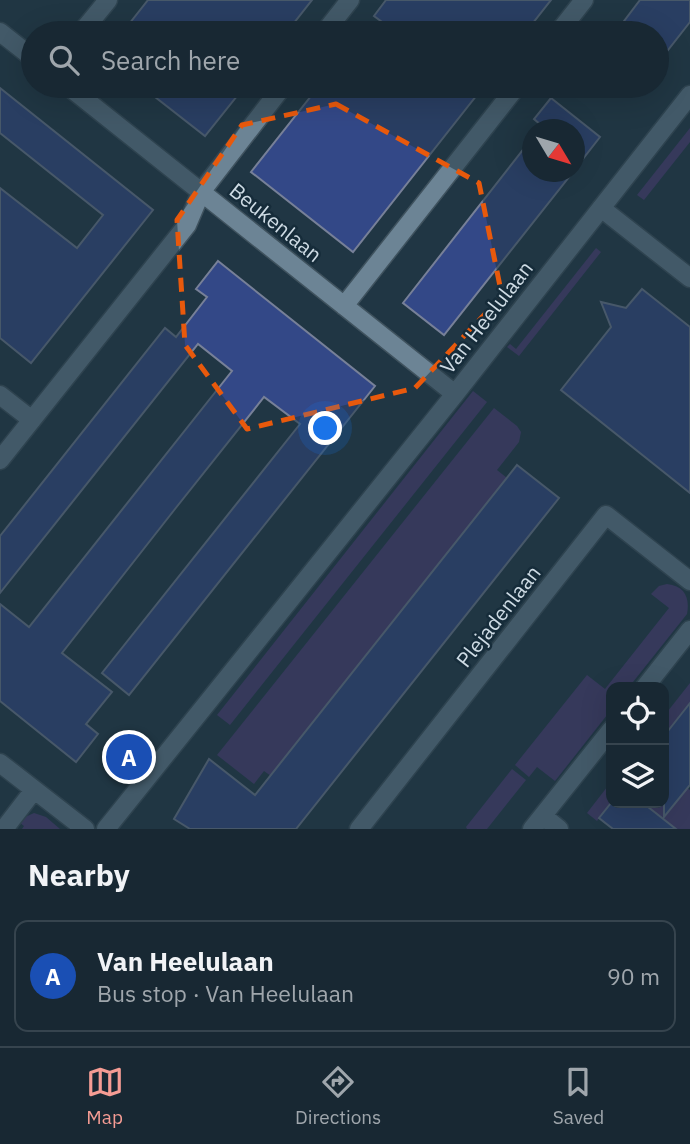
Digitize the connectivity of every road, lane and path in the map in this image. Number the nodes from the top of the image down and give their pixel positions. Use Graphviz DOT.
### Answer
graph roads {
  1 [pos="108,0"];
  2 [pos="350,0"];
  3 [pos="584,0"];
  4 [pos="91,21"];
  5 [pos="333,21"];
  6 [pos="567,21"];
  7 [pos="0,32"];
  8 [pos="21,49"];
  9 [pos="690,95"];
  10 [pos="83,98"];
  11 [pos="274,98"];
  12 [pos="508,98"];
  13 [pos="201,192"];
  14 [pos="601,208"];
  15 [pos="690,278"];
  16 [pos="344,306"];
  17 [pos="455,394"];
  18 [pos="0,395"];
  19 [pos="32,420"];
  20 [pos="0,460"];
  21 [pos="690,581"];
  22 [pos="690,630"];
  23 [pos="649,682"];
  24 [pos="606,736"];
  25 [pos="0,763"];
  26 [pos="34,790"];
  27 [pos="538,822"];
  28 [pos="4,829"];
  29 [pos="85,829"];
  30 [pos="106,829"];
  31 [pos="359,829"];
  32 [pos="559,829"];
  1 -- 4 [label="street"];
  2 -- 5 [label="street"];
  3 -- 6 [label="street"];
  7 -- 8 [label="street"];
  9 -- 14 [label="street, Van Heelulaan"];
  10 -- 13 [label="street, Beukenlaan"];
  11 -- 13 [label="street"];
  12 -- 16 [label="street"];
  13 -- 16 [label="street, Beukenlaan"];
  13 -- 19 [label="street"];
  14 -- 15 [label="street"];
  14 -- 17 [label="street, Van Heelulaan"];
  16 -- 17 [label="street, Beukenlaan"];
  17 -- 30 [label="street, Van Heelulaan"];
  18 -- 19 [label="street"];
  19 -- 20 [label="street"];
  21 -- 31 [label="street, Plejadenlaan"];
  22 -- 23 [label="street"];
  24 -- 27 [label="street"];
  25 -- 26 [label="street"];
  26 -- 28 [label="street"];
  26 -- 29 [label="street"];
  27 -- 32 [label="street"];
}
